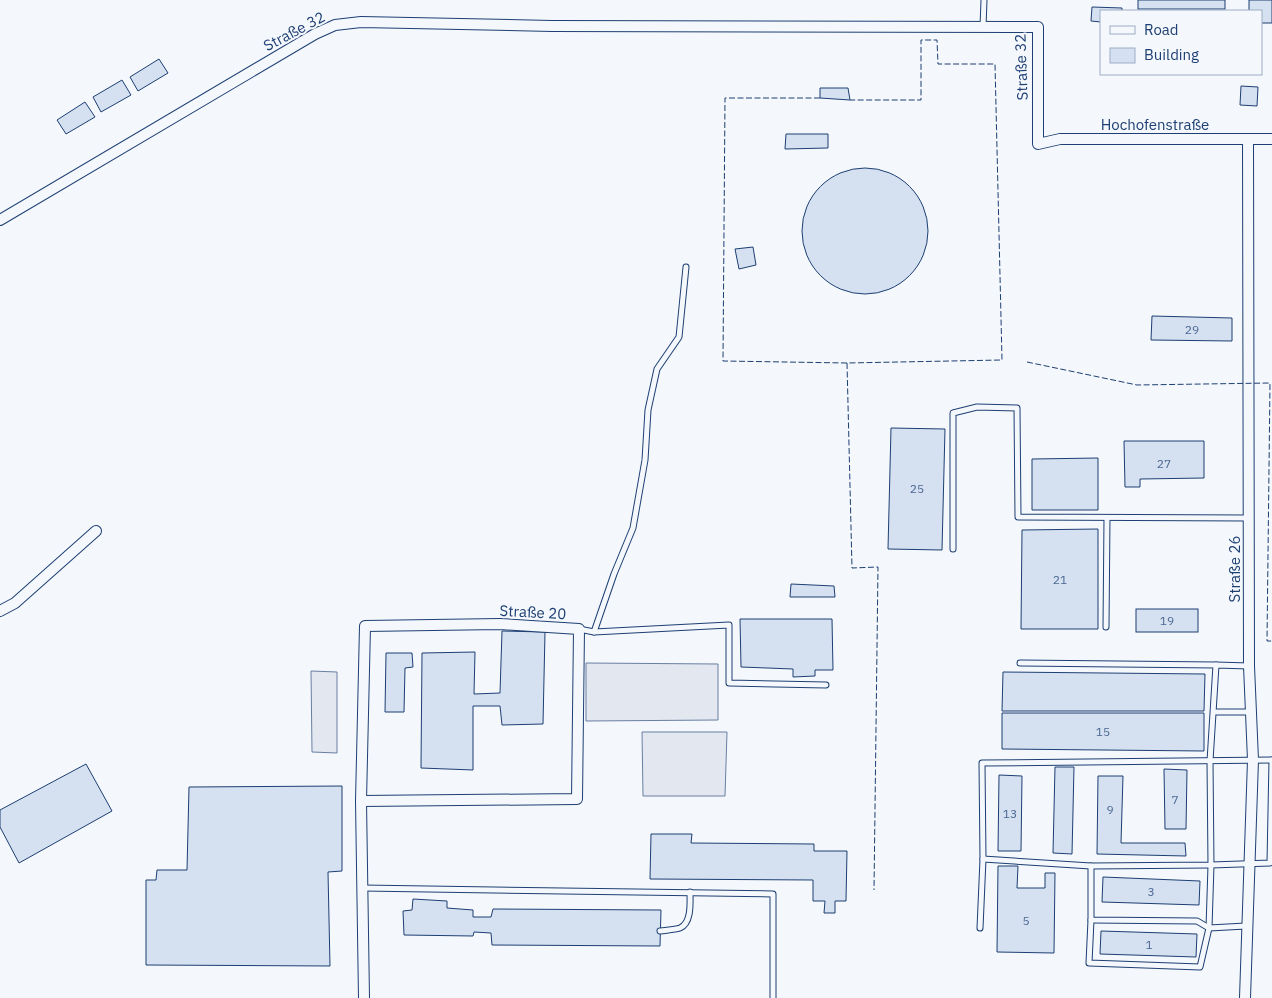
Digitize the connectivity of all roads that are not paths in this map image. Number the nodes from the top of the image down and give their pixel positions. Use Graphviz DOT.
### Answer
graph roads {
  1 [pos="984,0"];
  2 [pos="984,27"];
  3 [pos="1272,139"];
  4 [pos="1248,140"];
  5 [pos="1038,144"];
  6 [pos="0,220"];
  7 [pos="686,267"];
  8 [pos="1107,518"];
  9 [pos="1248,518"];
  10 [pos="96,531"];
  11 [pos="953,549"];
  12 [pos="0,611"];
  13 [pos="1106,627"];
  14 [pos="580,629"];
  15 [pos="594,632"];
  16 [pos="1020,663"];
  17 [pos="1216,665"];
  18 [pos="1249,666"];
  19 [pos="826,685"];
  20 [pos="1214,712"];
  21 [pos="1252,712"];
  22 [pos="1253,760"];
  23 [pos="1272,760"];
  24 [pos="1210,761"];
  25 [pos="361,801"];
  26 [pos="983,859"];
  27 [pos="1249,863"];
  28 [pos="1211,865"];
  29 [pos="1091,866"];
  30 [pos="362,888"];
  31 [pos="690,892"];
  32 [pos="1090,920"];
  33 [pos="1246,926"];
  34 [pos="980,928"];
  35 [pos="1209,928"];
  36 [pos="660,930"];
  37 [pos="364,998"];
  38 [pos="773,998"];
  39 [pos="1245,998"];
  1 -- 2 [label="lane"];
  2 -- 5 [label="street, Straße 32"];
  2 -- 6 [label="street, Straße 32"];
  3 -- 4 [label="street, Hochofenstraße"];
  4 -- 5 [label="street, Hochofenstraße"];
  4 -- 9 [label="street, Straße 26"];
  7 -- 15 [label="lane"];
  8 -- 9 [label="lane"];
  8 -- 11 [label="lane"];
  8 -- 13 [label="lane"];
  9 -- 18 [label="street, Straße 26"];
  10 -- 12 [label="street"];
  14 -- 15 [label="lane"];
  14 -- 25 [label="street, Straße 20"];
  14 -- 25 [label="street, Straße 20"];
  15 -- 19 [label="lane"];
  16 -- 17 [label="lane"];
  17 -- 18 [label="lane"];
  17 -- 20 [label="lane"];
  18 -- 21 [label="street, Straße 26"];
  20 -- 21 [label="lane"];
  20 -- 24 [label="lane"];
  21 -- 22 [label="street, Straße 26"];
  22 -- 23 [label="lane"];
  22 -- 24 [label="lane"];
  22 -- 27 [label="street, Straße 26"];
  23 -- 27 [label="lane"];
  24 -- 26 [label="lane"];
  24 -- 28 [label="lane"];
  25 -- 30 [label="street, Straße 20"];
  26 -- 29 [label="lane"];
  26 -- 34 [label="lane"];
  27 -- 28 [label="lane"];
  27 -- 33 [label="street, Straße 26"];
  28 -- 29 [label="lane"];
  28 -- 35 [label="lane"];
  29 -- 32 [label="lane"];
  30 -- 31 [label="lane"];
  30 -- 37 [label="street, Straße 20"];
  31 -- 36 [label="lane"];
  31 -- 38 [label="lane"];
  32 -- 35 [label="lane"];
  32 -- 35 [label="lane"];
  33 -- 35 [label="lane"];
  33 -- 39 [label="street, Straße 26"];
}
